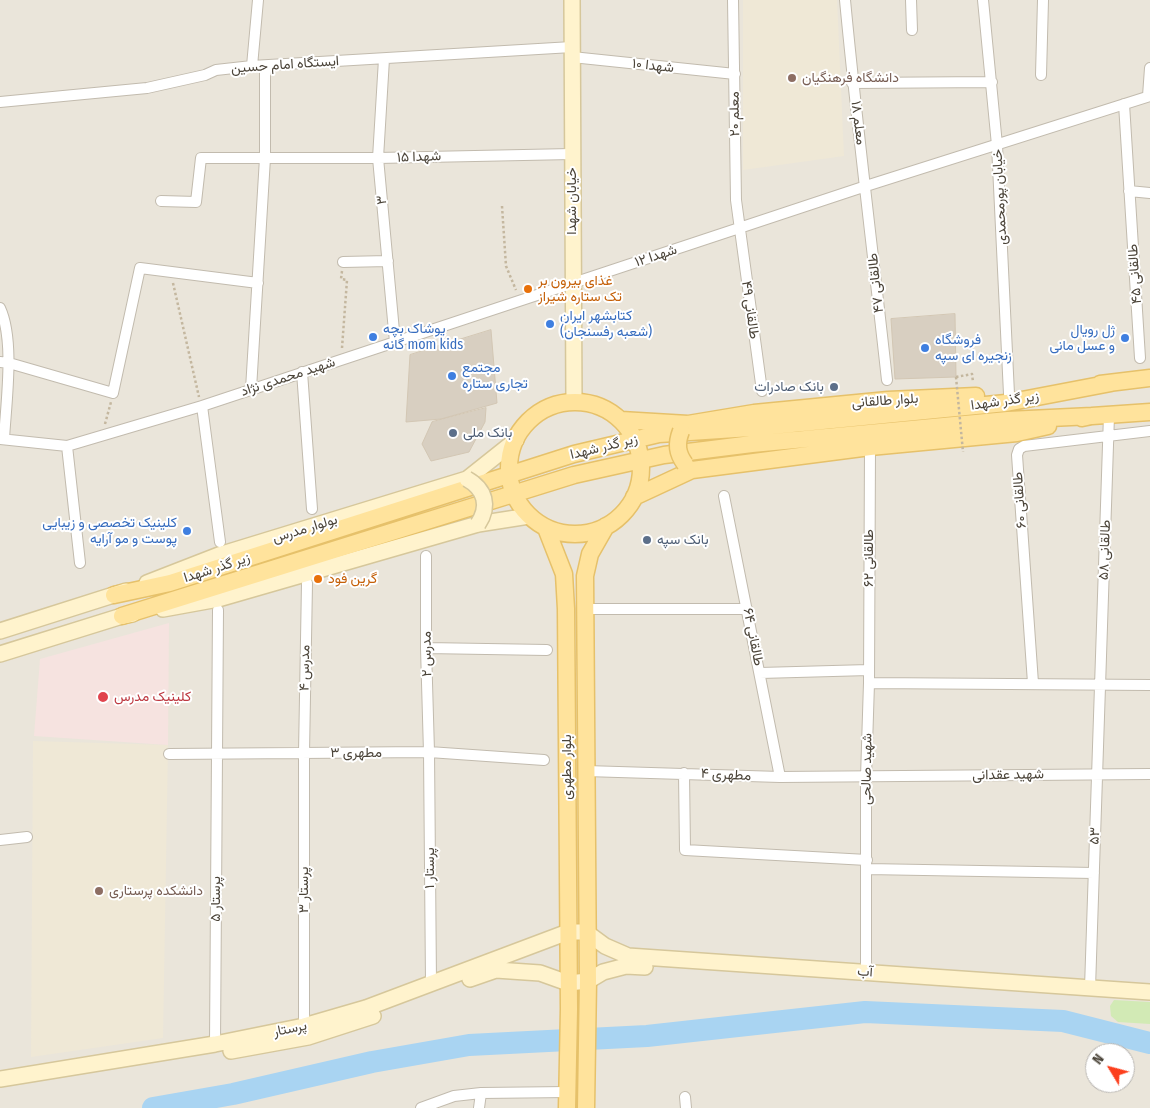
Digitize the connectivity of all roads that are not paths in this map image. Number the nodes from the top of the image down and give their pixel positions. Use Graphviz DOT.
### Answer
graph roads {
  1 [pos="258,0"];
  2 [pos="572,0"];
  3 [pos="733,0"];
  4 [pos="845,0"];
  5 [pos="911,0"];
  6 [pos="983,0"];
  7 [pos="1043,0"];
  8 [pos="912,30"];
  9 [pos="572,52"];
  10 [pos="384,59"];
  11 [pos="252,66"];
  12 [pos="265,66"];
  13 [pos="1150,68"];
  14 [pos="735,74"];
  15 [pos="1041,75"];
  16 [pos="992,82"];
  17 [pos="852,83"];
  18 [pos="1149,96"];
  19 [pos="0,102"];
  20 [pos="1124,104"];
  21 [pos="997,145"];
  22 [pos="572,154"];
  23 [pos="265,158"];
  24 [pos="378,158"];
  25 [pos="866,186"];
  26 [pos="1129,191"];
  27 [pos="1150,193"];
  28 [pos="160,201"];
  29 [pos="739,229"];
  30 [pos="388,261"];
  31 [pos="343,262"];
  32 [pos="258,283"];
  33 [pos="573,284"];
  34 [pos="0,308"];
  35 [pos="395,342"];
  36 [pos="1140,358"];
  37 [pos="5,362"];
  38 [pos="302,372"];
  39 [pos="1150,378"];
  40 [pos="887,380"];
  41 [pos="1111,383"];
  42 [pos="251,390"];
  43 [pos="762,391"];
  44 [pos="1009,394"];
  45 [pos="574,402"];
  46 [pos="202,406"];
  47 [pos="1150,412"];
  48 [pos="1109,415"];
  49 [pos="1092,416"];
  50 [pos="621,420"];
  51 [pos="684,428"];
  52 [pos="1150,431"];
  53 [pos="1108,437"];
  54 [pos="2,439"];
  55 [pos="516,440"];
  56 [pos="67,446"];
  57 [pos="870,447"];
  58 [pos="688,467"];
  59 [pos="467,479"];
  60 [pos="724,496"];
  61 [pos="634,497"];
  62 [pos="312,510"];
  63 [pos="529,516"];
  64 [pos="478,524"];
  65 [pos="606,526"];
  66 [pos="546,528"];
  67 [pos="220,542"];
  68 [pos="426,556"];
  69 [pos="80,563"];
  70 [pos="307,583"];
  71 [pos="114,595"];
  72 [pos="584,609"];
  73 [pos="748,609"];
  74 [pos="218,610"];
  75 [pos="122,616"];
  76 [pos="0,631"];
  77 [pos="426,648"];
  78 [pos="547,650"];
  79 [pos="0,654"];
  80 [pos="869,670"];
  81 [pos="760,673"];
  82 [pos="869,683"];
  83 [pos="1033,683"];
  84 [pos="1100,685"];
  85 [pos="1150,686"];
  86 [pos="429,752"];
  87 [pos="304,753"];
  88 [pos="169,754"];
  89 [pos="217,754"];
  90 [pos="544,760"];
  91 [pos="586,771"];
  92 [pos="684,773"];
  93 [pos="1098,774"];
  94 [pos="1150,774"];
  95 [pos="780,777"];
  96 [pos="866,777"];
  97 [pos="27,837"];
  98 [pos="0,840"];
  99 [pos="867,865"];
  100 [pos="1094,873"];
  101 [pos="568,932"];
  102 [pos="586,932"];
  103 [pos="866,972"];
  104 [pos="588,981"];
  105 [pos="431,983"];
  106 [pos="568,983"];
  107 [pos="1090,988"];
  108 [pos="1150,992"];
  109 [pos="1150,1002"];
  110 [pos="304,1026"];
  111 [pos="215,1044"];
  112 [pos="0,1079"];
  113 [pos="0,1088"];
  114 [pos="481,1093"];
  115 [pos="568,1094"];
  116 [pos="685,1096"];
  117 [pos="421,1108"];
  118 [pos="479,1108"];
  119 [pos="586,1108"];
  120 [pos="686,1108"];
  1 -- 11 [label="street"];
  2 -- 9 [label="street, خیابان شهدا"];
  3 -- 14 [label="street, معلم ۲۰"];
  4 -- 17 [label="street, معلم ۱۸"];
  5 -- 8 [label="street"];
  6 -- 16 [label="street, خیابان پورمحمدی"];
  7 -- 15 [label="street"];
  9 -- 10 [label="street, ایستگاه امام حسین"];
  9 -- 14 [label="street, شهدا ۱۰"];
  9 -- 22 [label="street, خیابان شهدا"];
  10 -- 12 [label="street, ایستگاه امام حسین"];
  10 -- 24 [label="street, ۳"];
  11 -- 12 [label="street, ایستگاه امام حسین"];
  11 -- 19 [label="street, ایستگاه امام حسین"];
  12 -- 23 [label="street"];
  13 -- 18 [label="street"];
  14 -- 29 [label="street, معلم ۲۰"];
  16 -- 17 [label="street"];
  16 -- 21 [label="street, خیابان پورمحمدی"];
  17 -- 25 [label="street, معلم ۱۸"];
  18 -- 20 [label="street, ۱۲ شهدا"];
  20 -- 21 [label="street, ۱۲ شهدا"];
  20 -- 26 [label="street, طالقانی ۴۵"];
  21 -- 25 [label="street, ۱۲ شهدا"];
  21 -- 44 [label="street, خیابان پورمحمدی"];
  22 -- 24 [label="street, شهدا ۱۵"];
  22 -- 33 [label="street, خیابان شهدا"];
  23 -- 24 [label="street, شهدا ۱۵"];
  23 -- 28 [label="street, شهدا ۱۵"];
  23 -- 32 [label="street"];
  24 -- 30 [label="street, ۳"];
  25 -- 29 [label="street, ۱۲ شهدا"];
  25 -- 40 [label="street, طالقانی ۴۷"];
  26 -- 27 [label="street"];
  26 -- 36 [label="street, طالقانی ۴۵"];
  29 -- 33 [label="street, ۱۲ شهدا"];
  29 -- 43 [label="street, طالقانی ۴۹"];
  30 -- 31 [label="street"];
  30 -- 35 [label="street, ۳"];
  32 -- 37 [label="street"];
  32 -- 42 [label="street"];
  33 -- 35 [label="street, شهید محمدی نژاد"];
  33 -- 45 [label="street, خیابان شهدا"];
  34 -- 37 [label="street"];
  35 -- 38 [label="street, شهید محمدی نژاد"];
  37 -- 54 [label="street"];
  38 -- 42 [label="street, شهید محمدی نژاد"];
  38 -- 62 [label="street"];
  39 -- 41 [label="main road, بلوار طالقانی"];
  41 -- 44 [label="main road, بلوار طالقانی"];
  41 -- 71 [label="main road, زیر گذر شهدا"];
  42 -- 46 [label="street, شهید محمدی نژاد"];
  44 -- 51 [label="main road, بلوار طالقانی"];
  45 -- 50 [label="main road"];
  45 -- 55 [label="main road"];
  46 -- 56 [label="street, شهید محمدی نژاد"];
  46 -- 67 [label="street"];
  47 -- 48 [label="main road"];
  48 -- 49 [label="main road"];
  48 -- 53 [label="street, طالقانی ۵۸"];
  49 -- 57 [label="main road"];
  49 -- 75 [label="main road, زیر گذر شهدا"];
  50 -- 51 [label="main road, بلوار طالقانی"];
  50 -- 61 [label="main road"];
  51 -- 58 [label="main road, bridge"];
  52 -- 53 [label="street, طالقانی ۶۰"];
  53 -- 83 [label="street, طالقانی ۶۰"];
  53 -- 84 [label="street, طالقانی ۵۸"];
  54 -- 56 [label="street, شهید محمدی نژاد"];
  55 -- 59 [label="street, بولوار مدرس"];
  55 -- 63 [label="main road"];
  56 -- 69 [label="street"];
  57 -- 58 [label="main road"];
  57 -- 80 [label="street, طالقانی ۶۲"];
  58 -- 61 [label="main road"];
  59 -- 64 [label="street, bridge"];
  59 -- 71 [label="street, بولوار مدرس"];
  60 -- 73 [label="street, طالقانی ۶۴"];
  61 -- 65 [label="main road"];
  63 -- 64 [label="street"];
  63 -- 66 [label="main road"];
  64 -- 75 [label="street"];
  65 -- 66 [label="main road"];
  65 -- 72 [label="main road, بلوار مطهری"];
  66 -- 101 [label="main road, بلوار مطهری"];
  68 -- 77 [label="street, مدرس ۲"];
  70 -- 87 [label="street, مدرس ۴"];
  71 -- 76 [label="street, بولوار مدرس"];
  72 -- 73 [label="street"];
  72 -- 91 [label="main road, بلوار مطهری"];
  73 -- 81 [label="street, طالقانی ۶۴"];
  74 -- 89 [label="street, پرستار ۵"];
  75 -- 79 [label="street"];
  77 -- 78 [label="street"];
  77 -- 86 [label="street, مدرس ۲"];
  80 -- 81 [label="street"];
  80 -- 82 [label="street, شهید صالحی"];
  81 -- 95 [label="street, طالقانی ۶۴"];
  82 -- 83 [label="street"];
  82 -- 96 [label="street, شهید صالحی"];
  83 -- 84 [label="street"];
  84 -- 85 [label="street"];
  84 -- 93 [label="street, ۵۳"];
  86 -- 87 [label="street, مطهری ۳"];
  86 -- 90 [label="street, مطهری ۳"];
  86 -- 105 [label="street, پرستار ۱"];
  87 -- 89 [label="street, مطهری ۳"];
  87 -- 110 [label="street, پرستار ۳"];
  88 -- 89 [label="street, مطهری ۳"];
  89 -- 111 [label="street, پرستار ۵"];
  91 -- 92 [label="street, مطهری ۴"];
  91 -- 102 [label="main road, بلوار مطهری"];
  92 -- 95 [label="street, مطهری ۴"];
  92 -- 99 [label="street"];
  93 -- 94 [label="street, شهید عقدانی"];
  93 -- 96 [label="street, شهید عقدانی"];
  93 -- 100 [label="street, ۵۳"];
  95 -- 96 [label="street, مطهری ۴"];
  96 -- 99 [label="street, شهید صالحی"];
  97 -- 98 [label="street"];
  99 -- 100 [label="street"];
  99 -- 103 [label="street, شهید صالحی"];
  100 -- 107 [label="street, ۵۳"];
  101 -- 102 [label="street"];
  101 -- 105 [label="street, پرستار"];
  101 -- 106 [label="main road, بلوار مطهری"];
  102 -- 103 [label="street, آب"];
  102 -- 104 [label="main road, بلوار مطهری"];
  103 -- 107 [label="street, آب"];
  104 -- 106 [label="street"];
  104 -- 109 [label="street, آب"];
  104 -- 119 [label="main road, بلوار مطهری"];
  105 -- 110 [label="street, پرستار"];
  106 -- 113 [label="street, پرستار"];
  106 -- 115 [label="main road, بلوار مطهری"];
  107 -- 108 [label="street, آب"];
  110 -- 111 [label="street, پرستار"];
  111 -- 112 [label="street, پرستار"];
  114 -- 115 [label="street"];
  114 -- 117 [label="street"];
  114 -- 118 [label="street"];
  116 -- 120 [label="street"];
}
